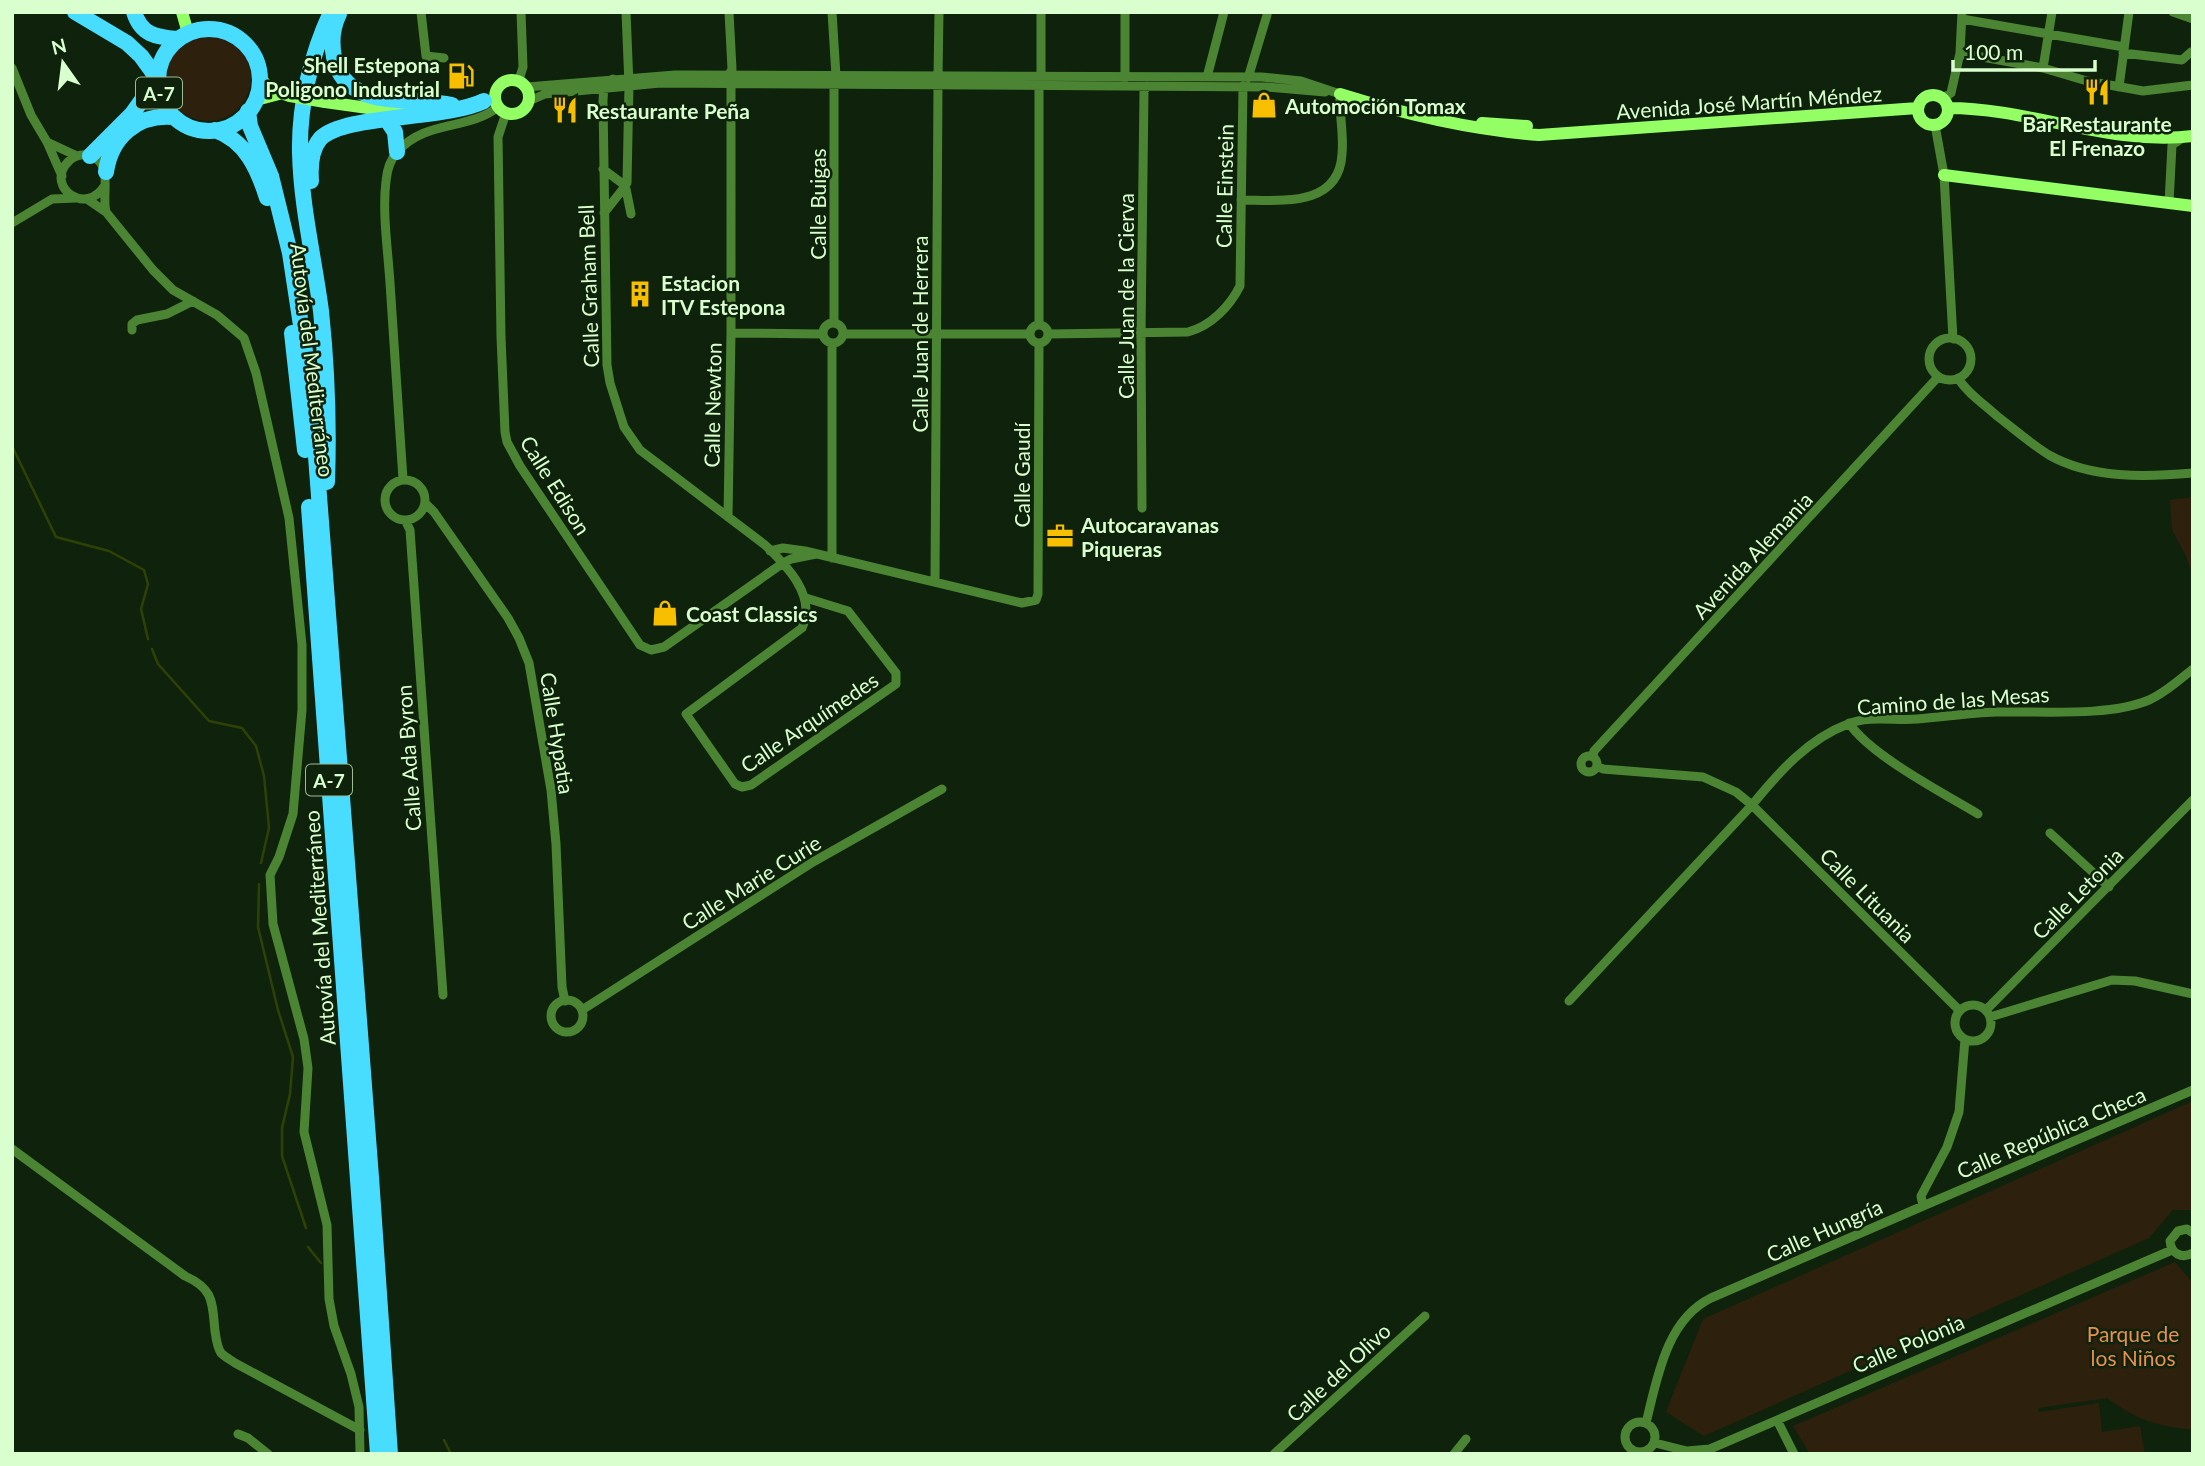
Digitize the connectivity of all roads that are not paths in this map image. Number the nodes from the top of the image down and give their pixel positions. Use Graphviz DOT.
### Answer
graph roads {
  1 [pos="75,12"];
  2 [pos="134,12"];
  3 [pos="183,12"];
  4 [pos="216,12"];
  5 [pos="331,12"];
  6 [pos="340,12"];
  7 [pos="421,12"];
  8 [pos="521,12"];
  9 [pos="626,12"];
  10 [pos="729,12"];
  11 [pos="832,12"];
  12 [pos="939,12"];
  13 [pos="1041,12"];
  14 [pos="1125,12"];
  15 [pos="1224,12"];
  16 [pos="2052,12"];
  17 [pos="2129,12"];
  18 [pos="2173,12"];
  19 [pos="1267,15"];
  20 [pos="1962,16"];
  21 [pos="2193,19"];
  22 [pos="2049,33"];
  23 [pos="189,34"];
  24 [pos="2124,50"];
  25 [pos="2191,52"];
  26 [pos="1960,53"];
  27 [pos="444,58"];
  28 [pos="12,68"];
  29 [pos="2043,68"];
  30 [pos="1207,77"];
  31 [pos="157,78"];
  32 [pos="260,78"];
  33 [pos="1125,78"];
  34 [pos="613,79"];
  35 [pos="730,80"];
  36 [pos="835,80"];
  37 [pos="938,80"];
  38 [pos="1040,81"];
  39 [pos="629,82"];
  40 [pos="1246,82"];
  41 [pos="523,84"];
  42 [pos="2193,85"];
  43 [pos="1100,86"];
  44 [pos="1147,86"];
  45 [pos="604,87"];
  46 [pos="2119,87"];
  47 [pos="1340,94"];
  48 [pos="284,95"];
  49 [pos="529,101"];
  50 [pos="1946,103"];
  51 [pos="452,104"];
  52 [pos="496,105"];
  53 [pos="252,106"];
  54 [pos="1918,108"];
  55 [pos="173,117"];
  56 [pos="387,120"];
  57 [pos="1935,125"];
  58 [pos="215,130"];
  59 [pos="2191,133"];
  60 [pos="47,142"];
  61 [pos="397,152"];
  62 [pos="83,156"];
  63 [pos="603,169"];
  64 [pos="1944,175"];
  65 [pos="62,179"];
  66 [pos="105,179"];
  67 [pos="625,186"];
  68 [pos="52,199"];
  69 [pos="82,199"];
  70 [pos="1241,200"];
  71 [pos="2169,203"];
  72 [pos="2193,206"];
  73 [pos="106,212"];
  74 [pos="604,213"];
  75 [pos="631,214"];
  76 [pos="12,223"];
  77 [pos="193,301"];
  78 [pos="320,309"];
  79 [pos="834,323"];
  80 [pos="1039,324"];
  81 [pos="132,330"];
  82 [pos="731,333"];
  83 [pos="1140,333"];
  84 [pos="822,334"];
  85 [pos="843,334"];
  86 [pos="936,334"];
  87 [pos="1030,334"];
  88 [pos="1048,334"];
  89 [pos="1953,339"];
  90 [pos="832,343"];
  91 [pos="1039,343"];
  92 [pos="1938,377"];
  93 [pos="1958,378"];
  94 [pos="2193,473"];
  95 [pos="403,480"];
  96 [pos="425,503"];
  97 [pos="1142,508"];
  98 [pos="728,517"];
  99 [pos="405,520"];
  100 [pos="770,551"];
  101 [pos="816,554"];
  102 [pos="832,558"];
  103 [pos="783,563"];
  104 [pos="326,568"];
  105 [pos="935,582"];
  106 [pos="806,598"];
  107 [pos="2193,670"];
  108 [pos="1849,723"];
  109 [pos="1595,761"];
  110 [pos="942,789"];
  111 [pos="2193,800"];
  112 [pos="1752,805"];
  113 [pos="1978,814"];
  114 [pos="2050,833"];
  115 [pos="2109,887"];
  116 [pos="2193,994"];
  117 [pos="443,995"];
  118 [pos="565,1000"];
  119 [pos="1569,1001"];
  120 [pos="582,1010"];
  121 [pos="1959,1010"];
  122 [pos="1988,1013"];
  123 [pos="1965,1039"];
  124 [pos="2193,1090"];
  125 [pos="12,1149"];
  126 [pos="1923,1206"];
  127 [pos="2193,1233"];
  128 [pos="2172,1250"];
  129 [pos="2189,1254"];
  130 [pos="2193,1265"];
  131 [pos="1424,1316"];
  132 [pos="1777,1420"];
  133 [pos="1646,1423"];
  134 [pos="360,1430"];
  135 [pos="238,1434"];
  136 [pos="1466,1439"];
  137 [pos="1655,1443"];
  138 [pos="268,1454"];
  139 [pos="360,1454"];
  140 [pos="377,1454"];
  141 [pos="390,1454"];
  142 [pos="1274,1454"];
  143 [pos="1454,1454"];
  144 [pos="1794,1454"];
  1 -- 31 [label="highway"];
  2 -- 23 [label="highway"];
  3 -- 23 [label="street"];
  4 -- 23 [label="highway"];
  5 -- 78 [label="highway"];
  6 -- 51 [label="highway"];
  7 -- 27 [label="street"];
  8 -- 41 [label="street"];
  9 -- 39 [label="street"];
  10 -- 35 [label="street, Calle Newton"];
  11 -- 36 [label="street, Calle Buigas"];
  12 -- 37 [label="street, Calle Juan de Herrera"];
  13 -- 38 [label="street"];
  14 -- 33 [label="street"];
  15 -- 30 [label="street"];
  16 -- 22 [label="street"];
  17 -- 24 [label="street"];
  18 -- 21 [label="street"];
  19 -- 40 [label="street, Calle Einstein"];
  20 -- 22 [label="street"];
  20 -- 26 [label="street"];
  22 -- 24 [label="street"];
  22 -- 29 [label="street"];
  23 -- 31 [label="highway, A-7"];
  23 -- 32 [label="highway"];
  24 -- 25 [label="street"];
  24 -- 46 [label="street"];
  26 -- 29 [label="street"];
  26 -- 50 [label="street"];
  28 -- 60 [label="street"];
  29 -- 46 [label="street"];
  30 -- 33 [label="street, Avenida José Martín Méndez"];
  30 -- 40 [label="street, Avenida José Martín Méndez"];
  31 -- 55 [label="highway, A-7"];
  31 -- 62 [label="highway"];
  32 -- 48 [label="street"];
  32 -- 53 [label="highway, A-7"];
  33 -- 38 [label="street, Avenida José Martín Méndez"];
  33 -- 43 [label="street, Avenida José Martín Méndez"];
  34 -- 39 [label="street, Avenida José Martín Méndez"];
  34 -- 41 [label="street, Avenida José Martín Méndez"];
  34 -- 45 [label="street"];
  35 -- 36 [label="street, Avenida José Martín Méndez"];
  35 -- 39 [label="street, Avenida José Martín Méndez"];
  35 -- 39 [label="street, Avenida José Martín Méndez"];
  35 -- 82 [label="street, Calle Newton"];
  36 -- 37 [label="street, Avenida José Martín Méndez"];
  36 -- 37 [label="street, Avenida José Martín Méndez"];
  36 -- 79 [label="street, Calle Buigas"];
  37 -- 38 [label="street, Avenida José Martín Méndez"];
  37 -- 86 [label="street, Calle Juan de Herrera"];
  38 -- 43 [label="street, Avenida José Martín Méndez"];
  38 -- 80 [label="street"];
  39 -- 45 [label="street, Avenida José Martín Méndez"];
  39 -- 67 [label="street"];
  40 -- 44 [label="street, Avenida José Martín Méndez"];
  40 -- 47 [label="street, Avenida José Martín Méndez"];
  40 -- 47 [label="street, Avenida José Martín Méndez"];
  40 -- 70 [label="street, Calle Einstein"];
  41 -- 49 [label="street"];
  41 -- 52 [label="street"];
  42 -- 46 [label="street"];
  43 -- 44 [label="street, Avenida José Martín Méndez"];
  44 -- 83 [label="street, Calle Juan de la Cierva"];
  45 -- 49 [label="street, Avenida José Martín Méndez"];
  45 -- 63 [label="street, Calle Graham Bell"];
  47 -- 54 [label="street, Avenida José Martín Méndez"];
  47 -- 70 [label="street"];
  48 -- 51 [label="street, bridge"];
  48 -- 53 [label="street"];
  49 -- 52 [label="street"];
  50 -- 54 [label="street"];
  50 -- 57 [label="street"];
  50 -- 59 [label="street"];
  51 -- 52 [label="street"];
  52 -- 56 [label="highway"];
  52 -- 61 [label="street"];
  52 -- 103 [label="street, Calle Edison"];
  53 -- 58 [label="highway"];
  53 -- 104 [label="highway, Autovía del Mediterráneo / A-7"];
  54 -- 57 [label="street"];
  55 -- 58 [label="highway, A-7"];
  55 -- 66 [label="highway"];
  56 -- 61 [label="highway"];
  56 -- 78 [label="highway"];
  57 -- 64 [label="street"];
  58 -- 140 [label="highway, Autovía del Mediterráneo / A-7"];
  59 -- 71 [label="street"];
  60 -- 62 [label="street"];
  60 -- 65 [label="street"];
  61 -- 95 [label="street"];
  62 -- 65 [label="street"];
  62 -- 66 [label="street"];
  63 -- 67 [label="street"];
  63 -- 74 [label="street, Calle Graham Bell"];
  64 -- 71 [label="street"];
  64 -- 89 [label="street"];
  65 -- 68 [label="street"];
  65 -- 69 [label="street"];
  66 -- 69 [label="street"];
  66 -- 73 [label="street"];
  67 -- 74 [label="street"];
  67 -- 75 [label="street"];
  68 -- 69 [label="street"];
  68 -- 76 [label="street"];
  69 -- 73 [label="street"];
  70 -- 83 [label="street, Calle Einstein"];
  71 -- 72 [label="street"];
  73 -- 77 [label="street"];
  74 -- 98 [label="street, Calle Graham Bell"];
  77 -- 81 [label="street"];
  77 -- 134 [label="street"];
  78 -- 104 [label="highway, Autovía del Mediterráneo / A-7"];
  79 -- 84 [label="street"];
  79 -- 85 [label="street"];
  80 -- 87 [label="street"];
  80 -- 88 [label="street"];
  82 -- 84 [label="street"];
  82 -- 98 [label="street, Calle Newton"];
  83 -- 88 [label="street"];
  83 -- 97 [label="street, Calle Juan de la Cierva"];
  84 -- 90 [label="street"];
  85 -- 86 [label="street"];
  85 -- 90 [label="street"];
  86 -- 87 [label="street"];
  86 -- 105 [label="street, Calle Juan de Herrera"];
  87 -- 91 [label="street"];
  88 -- 91 [label="street"];
  89 -- 92 [label="street"];
  89 -- 93 [label="street"];
  90 -- 102 [label="street"];
  91 -- 105 [label="street, Calle Gaudí"];
  92 -- 93 [label="street"];
  92 -- 109 [label="street, Avenida Alemania"];
  93 -- 94 [label="street"];
  95 -- 96 [label="street"];
  95 -- 99 [label="street"];
  96 -- 99 [label="street"];
  96 -- 118 [label="street, Calle Hypatia"];
  98 -- 100 [label="street, Calle Graham Bell"];
  99 -- 117 [label="street, Calle Ada Byron"];
  100 -- 101 [label="street"];
  100 -- 103 [label="street, Calle Graham Bell"];
  101 -- 102 [label="street"];
  101 -- 103 [label="street"];
  102 -- 105 [label="street"];
  103 -- 106 [label="street, Calle Graham Bell"];
  104 -- 141 [label="highway, Autovía del Mediterráneo / A-7"];
  106 -- 106 [label="street, Calle Arquímedes"];
  107 -- 108 [label="street, Camino de las Mesas"];
  108 -- 112 [label="street, Camino de las Mesas"];
  108 -- 113 [label="street"];
  109 -- 112 [label="street, Calle Lituania"];
  110 -- 120 [label="street, Calle Marie Curie"];
  111 -- 115 [label="street, Calle Letonia"];
  112 -- 119 [label="street, Camino de las Mesas"];
  112 -- 121 [label="street, Calle Lituania"];
  114 -- 115 [label="street"];
  115 -- 122 [label="street, Calle Letonia"];
  116 -- 122 [label="street"];
  118 -- 120 [label="street"];
  118 -- 120 [label="street"];
  121 -- 122 [label="street"];
  121 -- 123 [label="street"];
  122 -- 123 [label="street"];
  123 -- 126 [label="street"];
  124 -- 126 [label="street, Calle República Checa"];
  125 -- 134 [label="street"];
  126 -- 133 [label="street, Calle Hungría"];
  127 -- 128 [label="street"];
  128 -- 129 [label="street"];
  128 -- 132 [label="street, Calle Polonia"];
  129 -- 130 [label="street"];
  131 -- 142 [label="street, Calle del Olivo"];
  132 -- 137 [label="street, Calle Polonia"];
  132 -- 144 [label="street"];
  133 -- 137 [label="street"];
  133 -- 137 [label="street"];
  134 -- 139 [label="street"];
  135 -- 138 [label="street"];
  136 -- 143 [label="street"];
}
